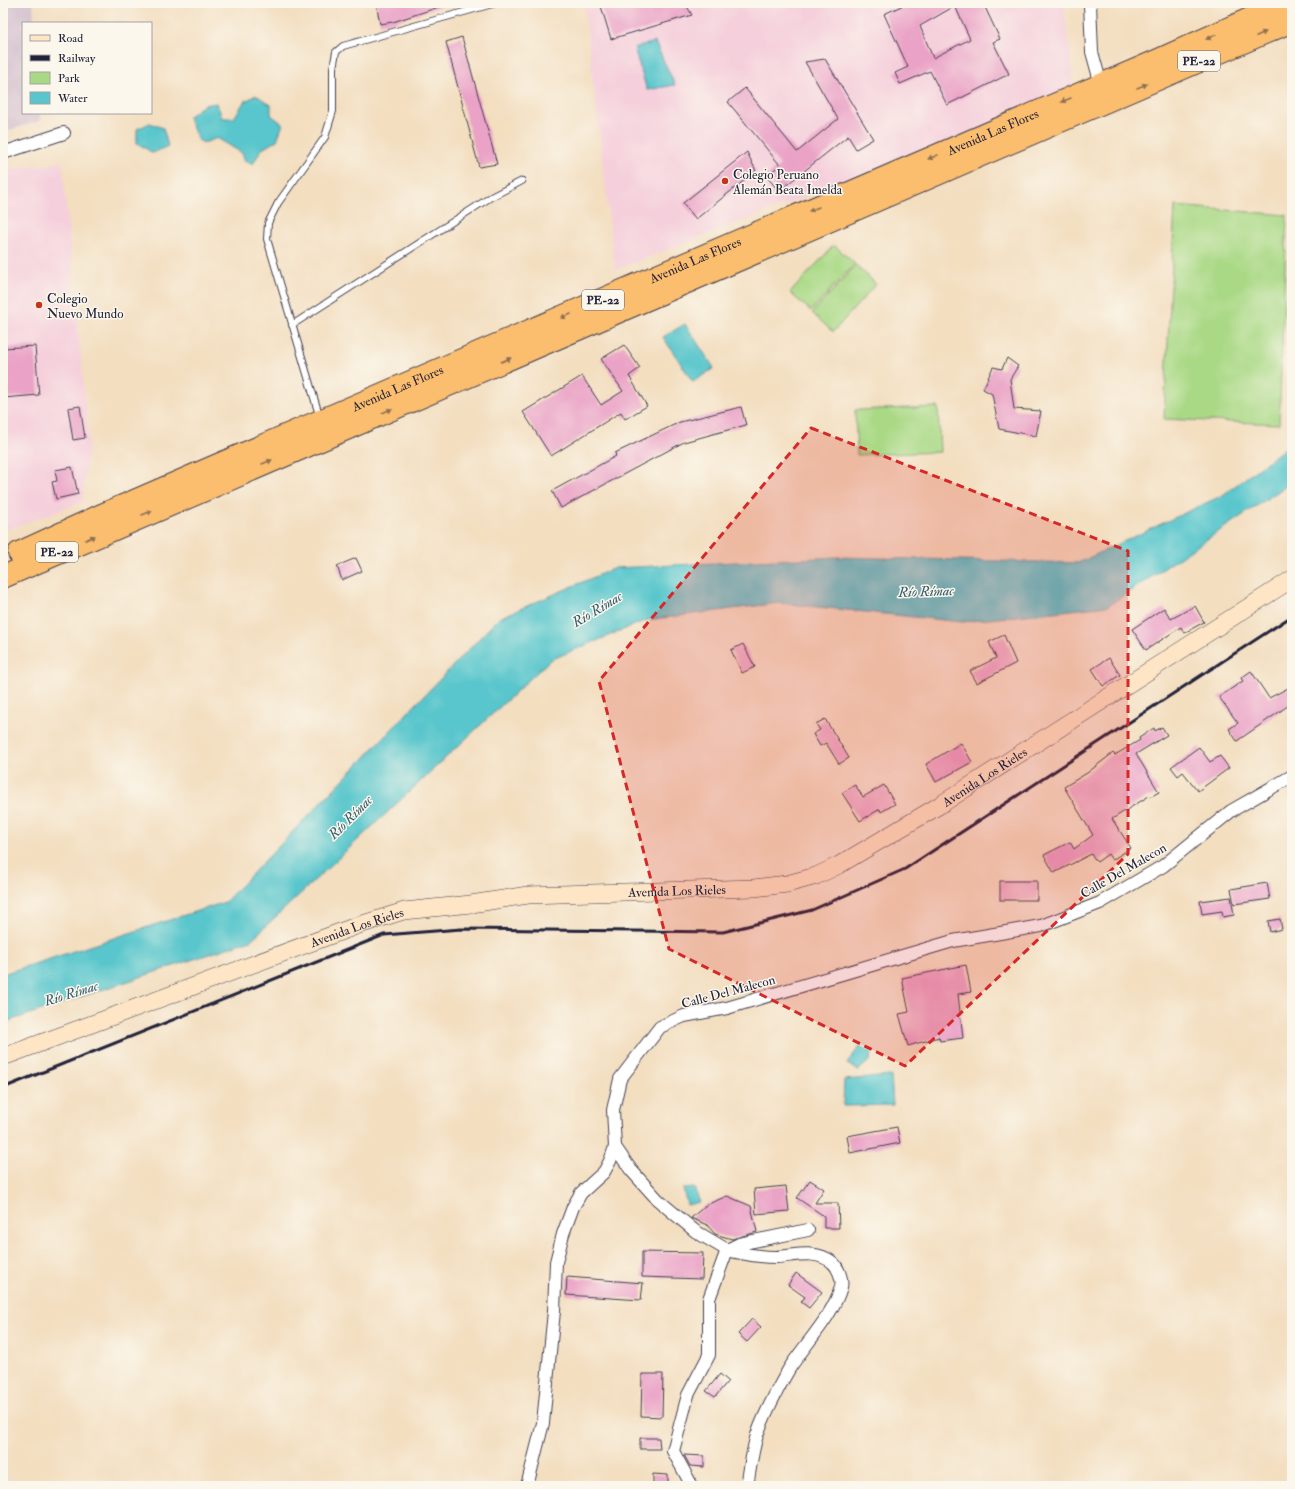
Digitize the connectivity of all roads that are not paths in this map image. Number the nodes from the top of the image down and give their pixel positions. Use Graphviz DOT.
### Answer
graph roads {
  1 [pos="496,3"];
  2 [pos="1090,3"];
  3 [pos="1285,3"];
  4 [pos="1292,20"];
  5 [pos="1104,93"];
  6 [pos="64,133"];
  7 [pos="3,154"];
  8 [pos="522,181"];
  9 [pos="292,325"];
  10 [pos="324,429"];
  11 [pos="108,521"];
  12 [pos="3,560"];
  13 [pos="3,577"];
  14 [pos="1292,579"];
  15 [pos="1292,776"];
  16 [pos="3,1057"];
  17 [pos="615,1147"];
  18 [pos="808,1230"];
  19 [pos="728,1250"];
  20 [pos="526,1486"];
  21 [pos="692,1486"];
  22 [pos="747,1486"];
  1 -- 9 [label="lane"];
  2 -- 5 [label="street"];
  3 -- 5 [label="highway, Avenida Las Flores / PE-22, one-way"];
  5 -- 4 [label="highway, Avenida Las Flores / PE-22, one-way"];
  5 -- 10 [label="highway, Avenida Las Flores / PE-22"];
  6 -- 7 [label="street"];
  8 -- 9 [label="lane"];
  9 -- 10 [label="lane"];
  10 -- 11 [label="highway, Avenida Las Flores / PE-22"];
  11 -- 12 [label="highway, PE-22"];
  13 -- 11 [label="highway, PE-22, one-way"];
  14 -- 16 [label="street, Avenida Los Rieles"];
  15 -- 17 [label="street, Calle Del Malecon"];
  17 -- 19 [label="street"];
  17 -- 20 [label="street"];
  18 -- 19 [label="street"];
  19 -- 21 [label="street"];
  19 -- 22 [label="street"];
}
